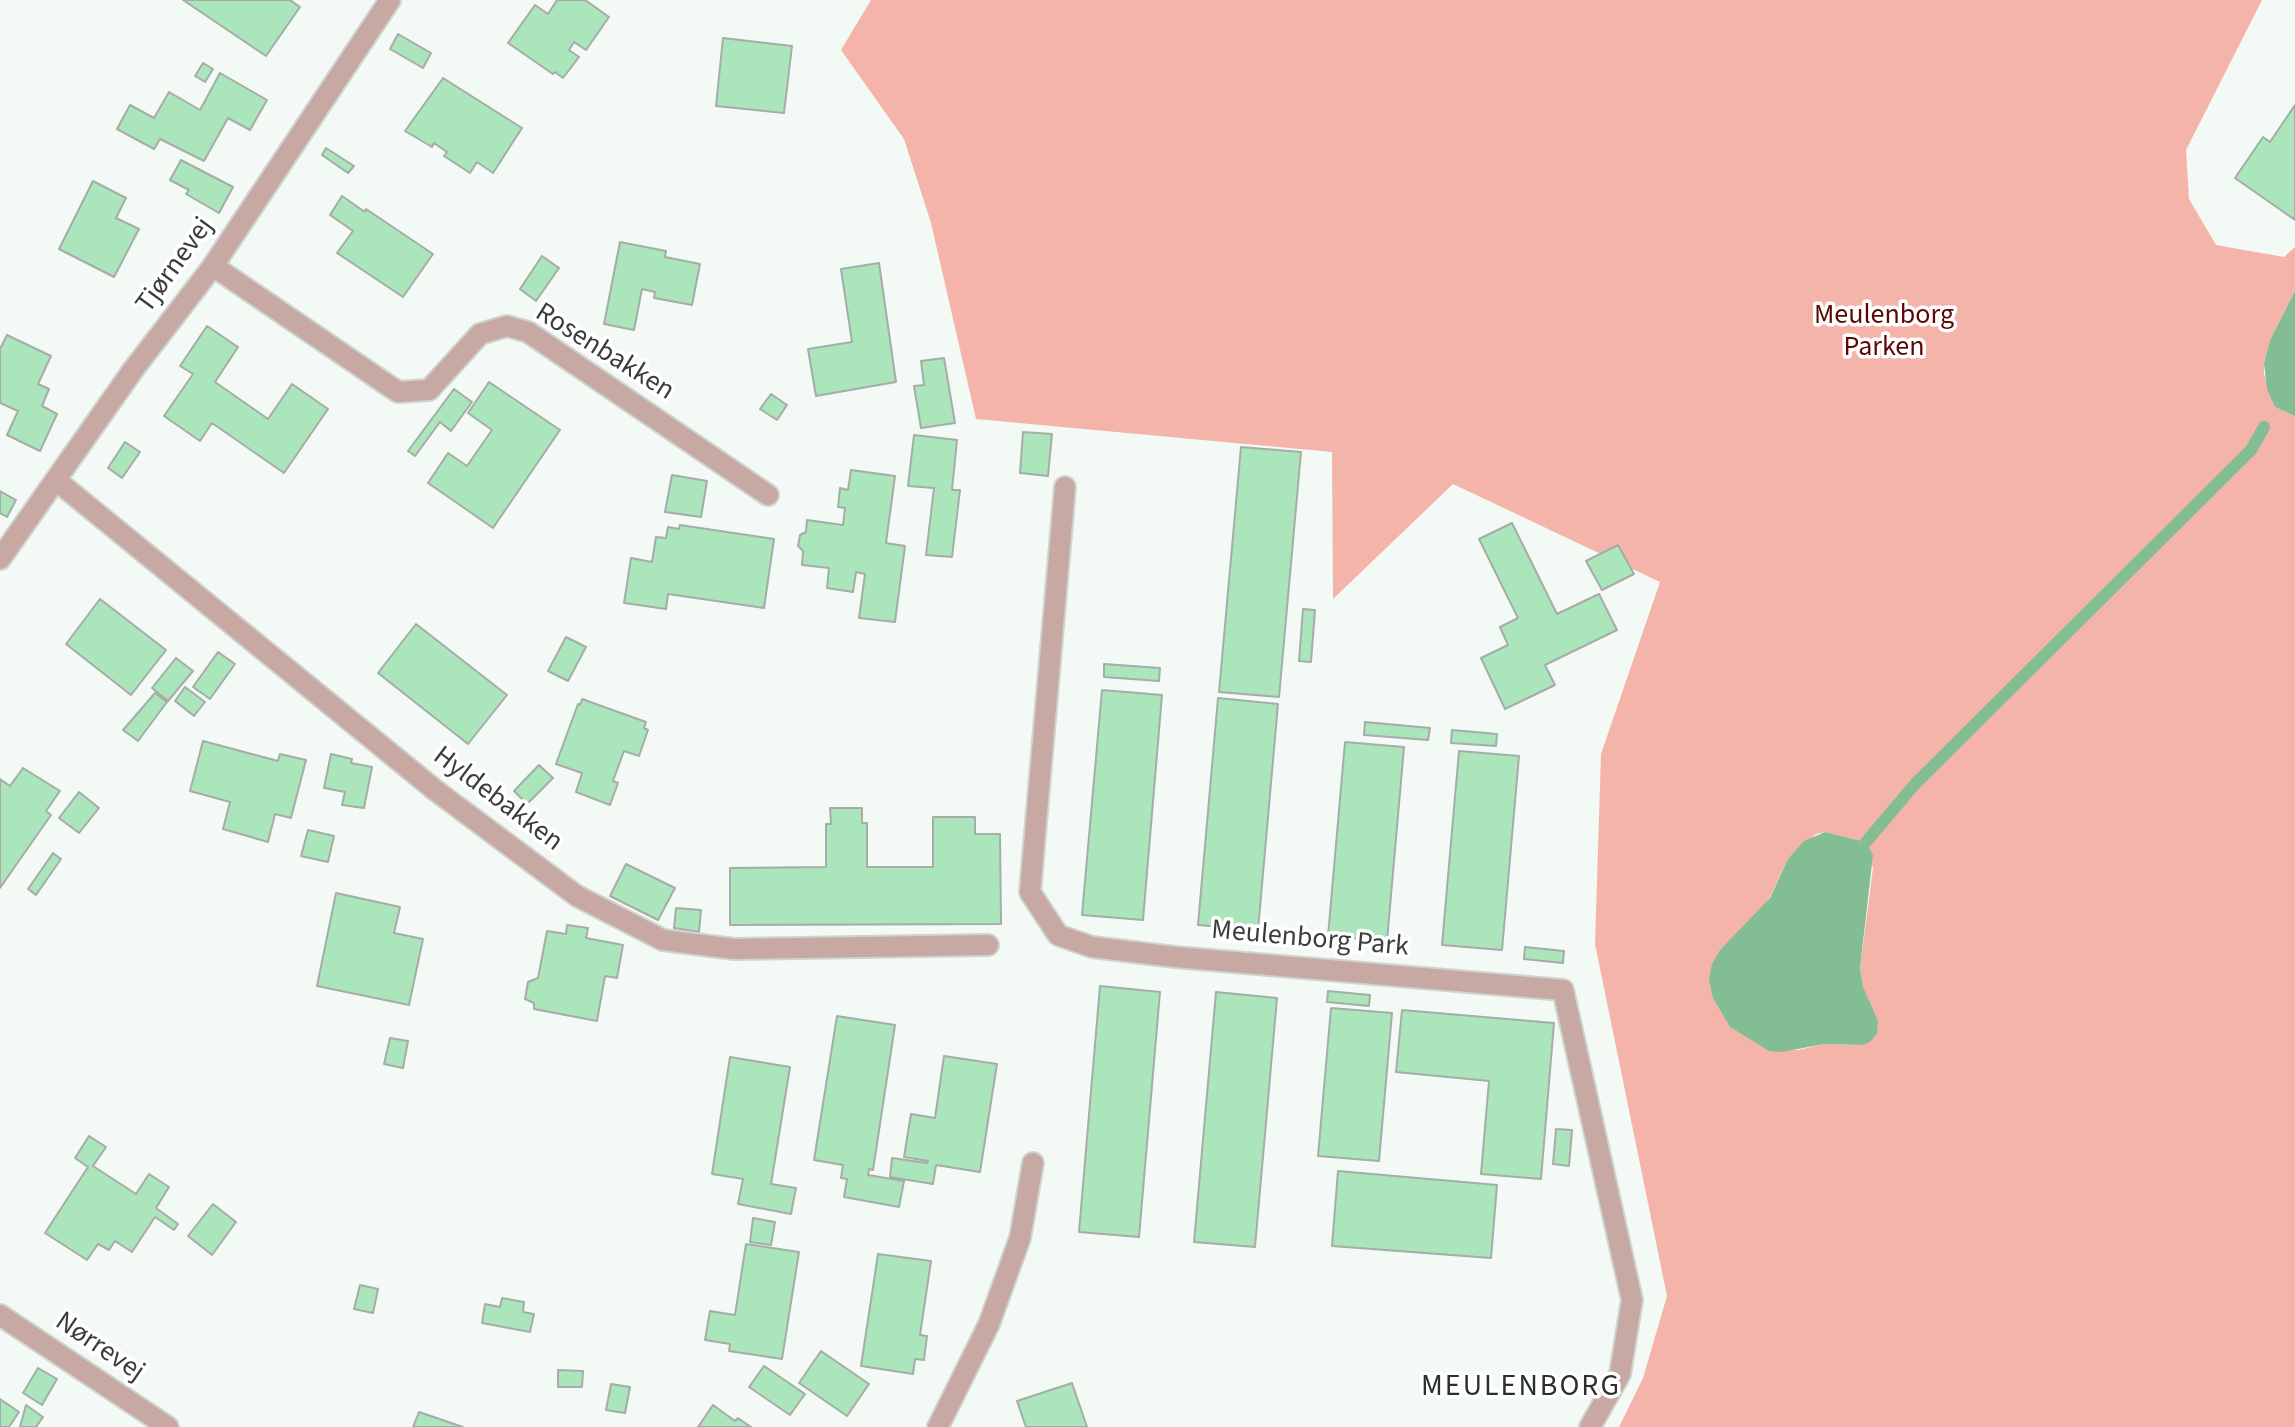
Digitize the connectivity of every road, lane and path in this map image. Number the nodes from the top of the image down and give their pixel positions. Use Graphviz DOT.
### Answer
graph roads {
  1 [pos="390,0"];
  2 [pos="213,266"];
  3 [pos="57,481"];
  4 [pos="1065,487"];
  5 [pos="768,495"];
  6 [pos="0,559"];
  7 [pos="988,945"];
  8 [pos="1033,1163"];
  9 [pos="0,1315"];
  10 [pos="168,1427"];
  11 [pos="938,1427"];
  12 [pos="1590,1427"];
  1 -- 2 [label="street, Tjørnevej"];
  2 -- 3 [label="street, Tjørnevej"];
  2 -- 5 [label="street, Rosenbakken"];
  3 -- 6 [label="street, Tjørnevej"];
  3 -- 7 [label="street, Hyldebakken"];
  4 -- 12 [label="street, Meulenborg Park"];
  8 -- 11 [label="street"];
  9 -- 10 [label="street, Nørrevej"];
}
